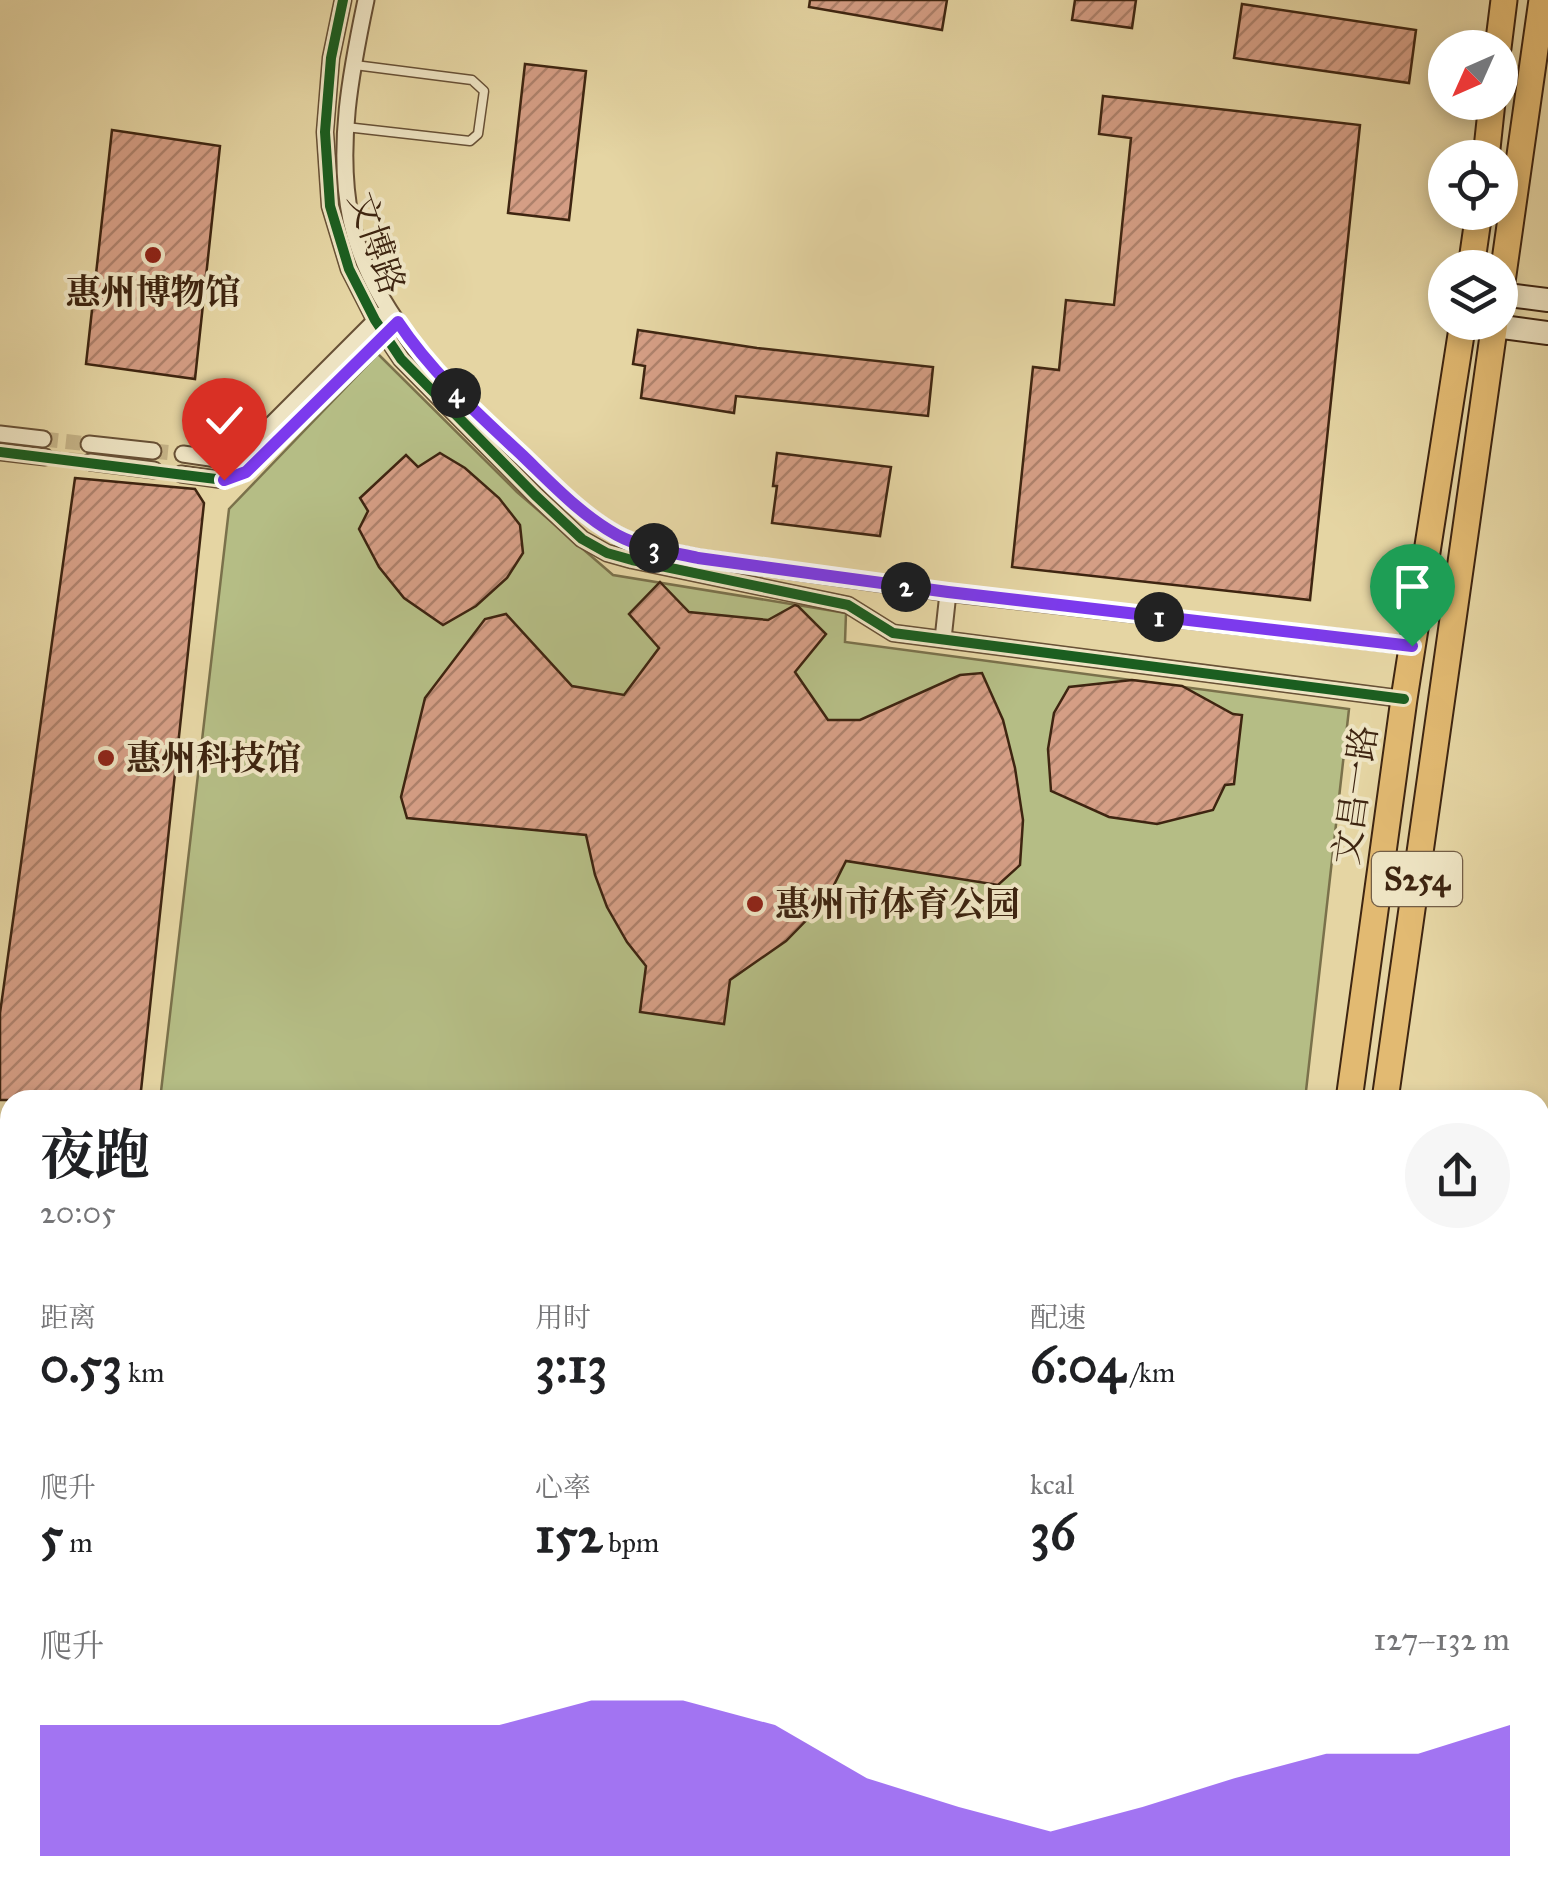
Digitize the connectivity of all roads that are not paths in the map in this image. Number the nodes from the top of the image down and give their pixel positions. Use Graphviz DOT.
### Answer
graph roads {
  1 [pos="343,0"];
  2 [pos="366,0"];
  3 [pos="1504,0"];
  4 [pos="1542,0"];
  5 [pos="1500,30"];
  6 [pos="355,65"];
  7 [pos="346,127"];
  8 [pos="1506,250"];
  9 [pos="1518,296"];
  10 [pos="1548,300"];
  11 [pos="393,315"];
  12 [pos="374,320"];
  13 [pos="1518,328"];
  14 [pos="1548,333"];
  15 [pos="386,334"];
  16 [pos="1460,340"];
  17 [pos="1490,340"];
  18 [pos="0,434"];
  19 [pos="43,439"];
  20 [pos="89,444"];
  21 [pos="153,451"];
  22 [pos="0,452"];
  23 [pos="183,454"];
  24 [pos="46,457"];
  25 [pos="90,462"];
  26 [pos="154,470"];
  27 [pos="181,474"];
  28 [pos="948,592"];
  29 [pos="943,639"];
  30 [pos="1412,646"];
  31 [pos="1404,699"];
  32 [pos="1351,1090"];
  33 [pos="1386,1090"];
  1 -- 12 [label="street, 文博路"];
  2 -- 6 [label="street, 文博路"];
  3 -- 5 [label="main road"];
  4 -- 8 [label="main road"];
  6 -- 7 [label="street, 文博路"];
  6 -- 7 [label="lane"];
  7 -- 11 [label="street, 文博路"];
  9 -- 10 [label="street"];
  11 -- 12 [label="street"];
  11 -- 15 [label="street"];
  11 -- 28 [label="street, 文博路"];
  12 -- 15 [label="street, 文博路"];
  12 -- 23 [label="street"];
  13 -- 14 [label="street"];
  15 -- 27 [label="street"];
  15 -- 29 [label="street, 文博路"];
  16 -- 30 [label="main road, 文昌一路 / S254"];
  17 -- 33 [label="main road, 文昌一路 / S254"];
  18 -- 19 [label="street"];
  20 -- 21 [label="street"];
  22 -- 24 [label="street"];
  25 -- 26 [label="street"];
  28 -- 29 [label="street"];
  28 -- 30 [label="street, 文博路"];
  29 -- 31 [label="street, 文博路"];
  30 -- 31 [label="main road, 文昌一路 / S254"];
  31 -- 32 [label="main road, 文昌一路 / S254"];
}
